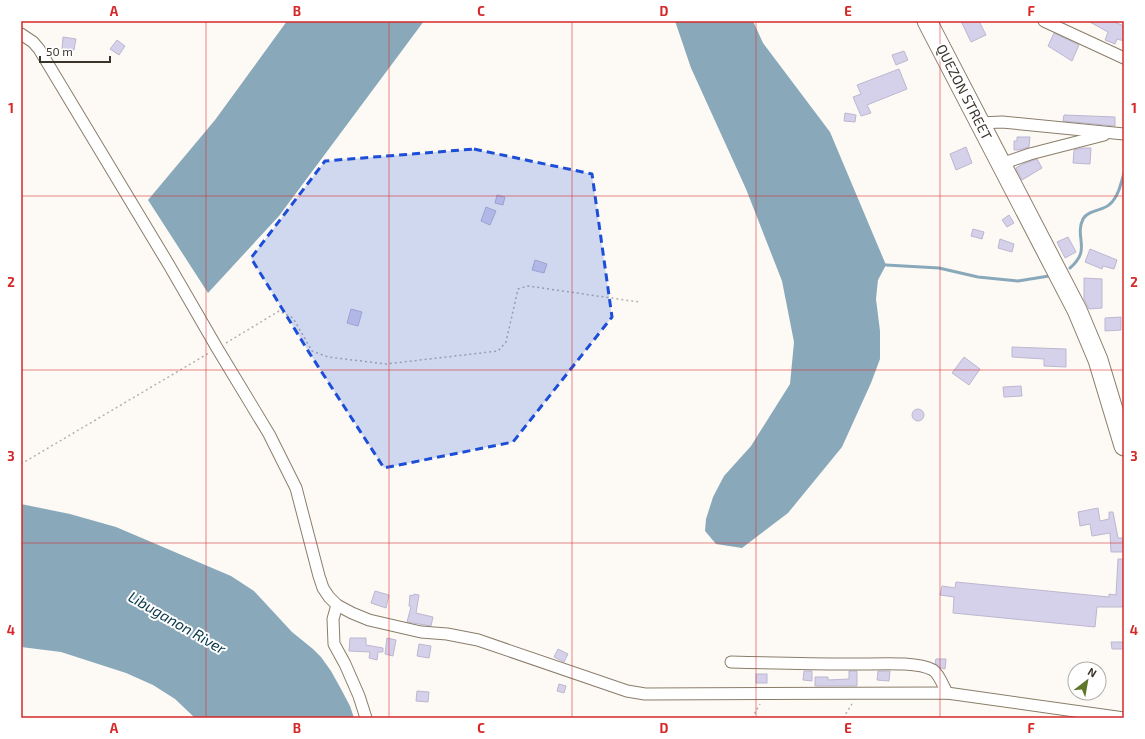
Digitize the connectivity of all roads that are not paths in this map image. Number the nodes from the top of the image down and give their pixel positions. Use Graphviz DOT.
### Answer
graph roads {
  1 [pos="927,21"];
  2 [pos="1044,21"];
  3 [pos="21,34"];
  4 [pos="1124,58"];
  5 [pos="980,123"];
  6 [pos="1111,133"];
  7 [pos="1124,134"];
  8 [pos="1001,164"];
  9 [pos="1124,446"];
  10 [pos="337,605"];
  11 [pos="731,662"];
  12 [pos="947,694"];
  13 [pos="366,718"];
  14 [pos="1124,718"];
  1 -- 5 [label="highway, QUEZON STREET"];
  2 -- 4 [label="street"];
  3 -- 10 [label="street"];
  5 -- 6 [label="street"];
  5 -- 8 [label="highway, QUEZON STREET"];
  6 -- 7 [label="street"];
  6 -- 8 [label="street"];
  8 -- 9 [label="highway, QUEZON STREET"];
  10 -- 12 [label="street"];
  10 -- 13 [label="street"];
  11 -- 12 [label="street"];
  12 -- 14 [label="street"];
}
